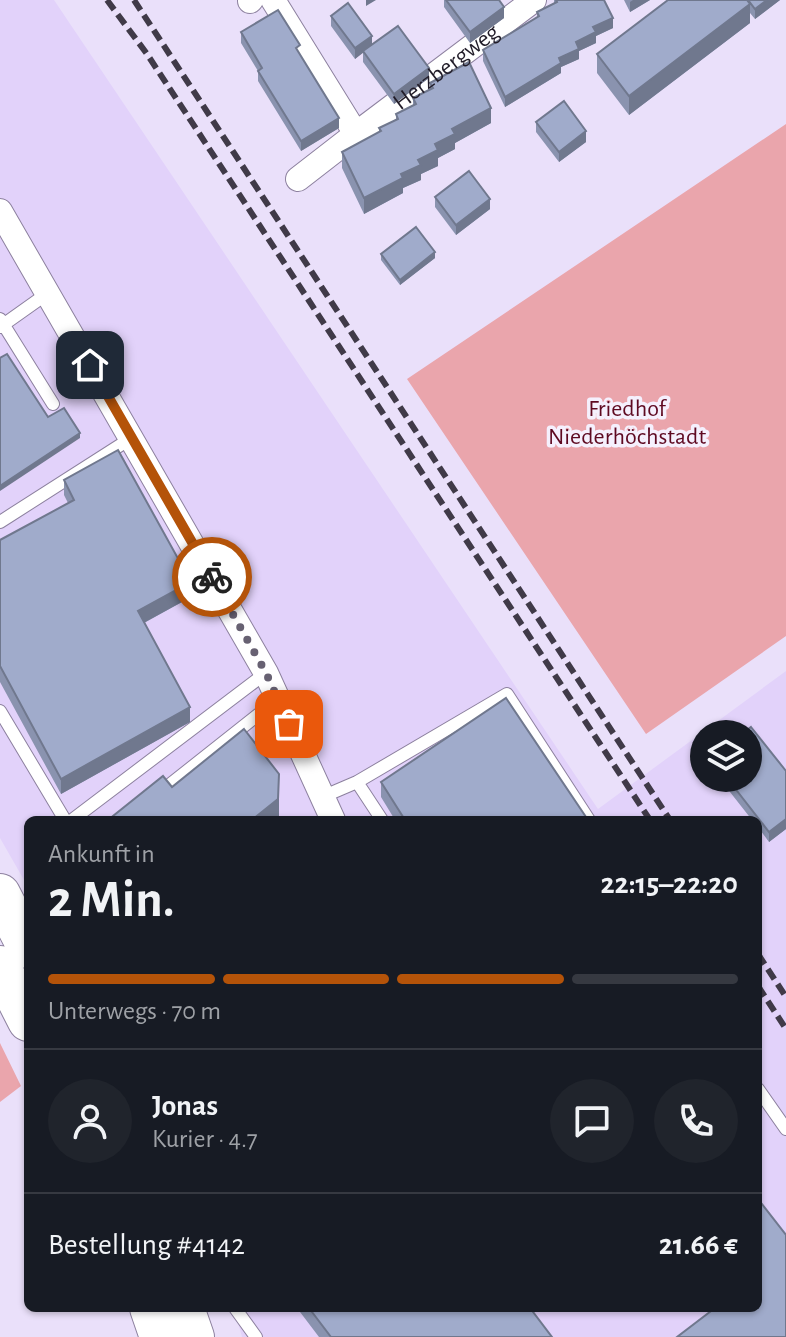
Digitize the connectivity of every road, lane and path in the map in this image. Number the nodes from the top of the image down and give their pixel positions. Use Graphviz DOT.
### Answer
graph roads {
  1 [pos="273,0"];
  2 [pos="534,0"];
  3 [pos="356,134"];
  4 [pos="298,179"];
  5 [pos="0,211"];
  6 [pos="48,293"];
  7 [pos="1,324"];
  8 [pos="53,404"];
  9 [pos="133,437"];
  10 [pos="0,522"];
  11 [pos="266,673"];
  12 [pos="278,699"];
  13 [pos="0,711"];
  14 [pos="357,782"];
  15 [pos="322,797"];
  16 [pos="148,801"];
  17 [pos="63,816"];
  18 [pos="77,816"];
  19 [pos="331,816"];
  20 [pos="379,816"];
  21 [pos="586,816"];
  22 [pos="0,894"];
  23 [pos="24,940"];
  24 [pos="0,966"];
  25 [pos="24,1013"];
  26 [pos="762,1095"];
  27 [pos="786,1129"];
  28 [pos="151,1312"];
  29 [pos="185,1312"];
  30 [pos="238,1312"];
  31 [pos="160,1337"];
  32 [pos="194,1337"];
  33 [pos="256,1337"];
  1 -- 3 [label="street"];
  2 -- 3 [label="street, Herzbergweg"];
  3 -- 4 [label="street, Herzbergweg"];
  5 -- 6 [label="street"];
  6 -- 7 [label="lane"];
  6 -- 9 [label="street"];
  7 -- 8 [label="lane"];
  9 -- 10 [label="lane"];
  9 -- 11 [label="street"];
  11 -- 12 [label="street"];
  11 -- 18 [label="lane"];
  12 -- 15 [label="street"];
  12 -- 16 [label="lane"];
  13 -- 17 [label="lane"];
  14 -- 15 [label="lane"];
  14 -- 20 [label="lane"];
  14 -- 21 [label="lane"];
  15 -- 19 [label="street"];
  22 -- 23 [label="highway"];
  24 -- 25 [label="highway"];
  26 -- 27 [label="lane"];
  28 -- 31 [label="highway"];
  29 -- 32 [label="highway"];
  30 -- 33 [label="lane"];
}
